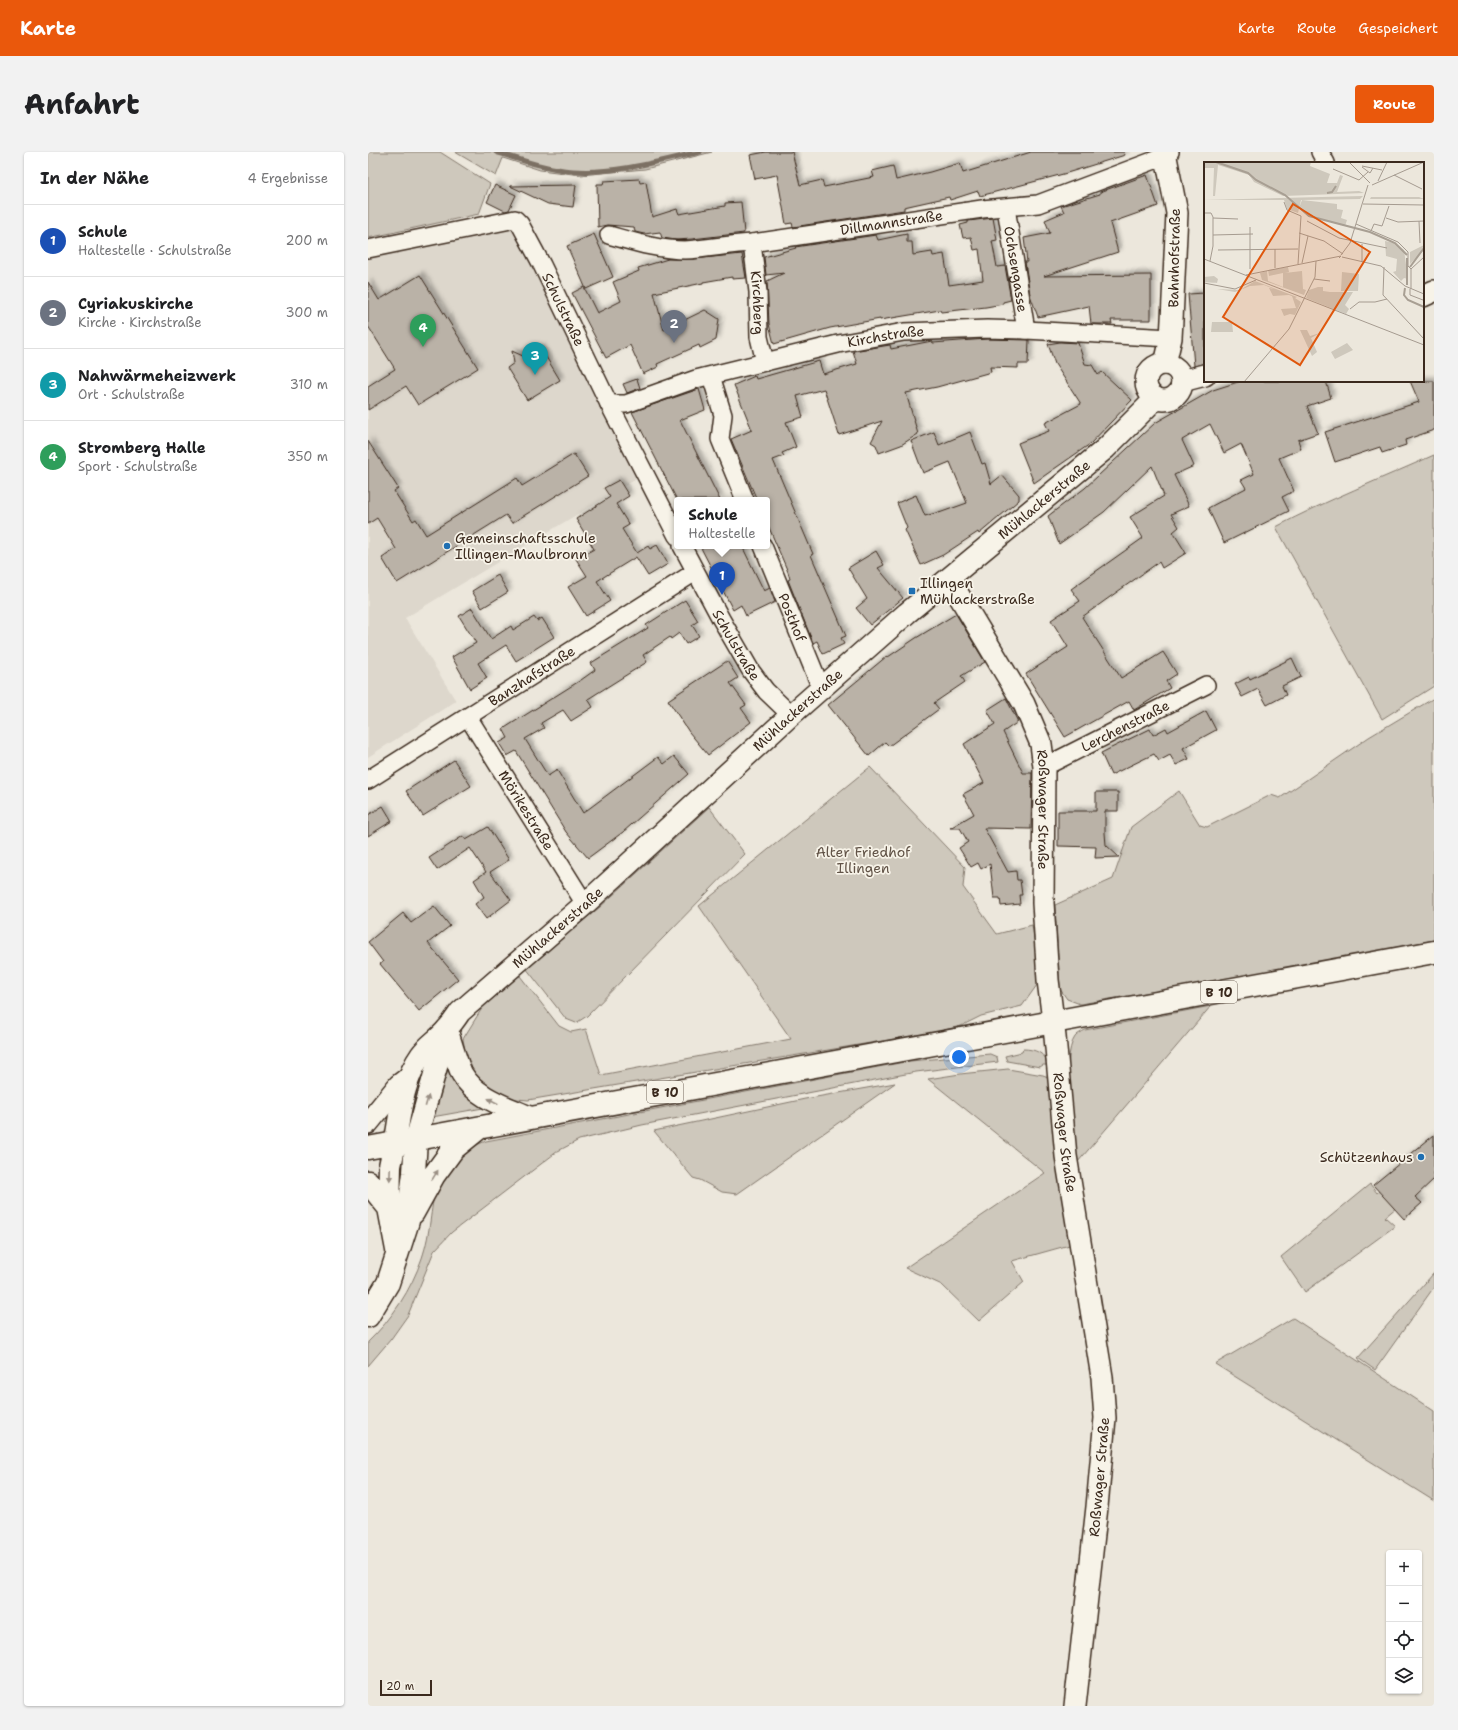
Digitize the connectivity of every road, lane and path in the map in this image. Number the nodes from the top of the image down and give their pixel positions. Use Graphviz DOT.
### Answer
graph roads {
  1 [pos="1320,152"];
  2 [pos="1167,153"];
  3 [pos="1325,162"];
  4 [pos="1006,208"];
  5 [pos="609,235"];
  6 [pos="752,243"];
  7 [pos="368,249"];
  8 [pos="1434,291"];
  9 [pos="1424,296"];
  10 [pos="1026,330"];
  11 [pos="1171,338"];
  12 [pos="765,362"];
  13 [pos="1165,364"];
  14 [pos="1204,375"];
  15 [pos="711,376"];
  16 [pos="1182,381"];
  17 [pos="1156,398"];
  18 [pos="609,404"];
  19 [pos="744,497"];
  20 [pos="674,530"];
  21 [pos="684,549"];
  22 [pos="765,549"];
  23 [pos="695,572"];
  24 [pos="950,579"];
  25 [pos="1206,685"];
  26 [pos="821,688"];
  27 [pos="790,715"];
  28 [pos="468,717"];
  29 [pos="1044,767"];
  30 [pos="368,780"];
  31 [pos="585,904"];
  32 [pos="1434,952"];
  33 [pos="1054,1022"];
  34 [pos="447,1030"];
  35 [pos="410,1076"];
  36 [pos="529,1117"];
  37 [pos="368,1123"];
  38 [pos="482,1126"];
  39 [pos="416,1139"];
  40 [pos="395,1143"];
  41 [pos="368,1148"];
  42 [pos="368,1182"];
  43 [pos="389,1208"];
  44 [pos="408,1221"];
  45 [pos="397,1250"];
  46 [pos="368,1316"];
  47 [pos="1075,1706"];
  1 -- 3 [label="street"];
  2 -- 4 [label="street, Dillmannstraße"];
  2 -- 11 [label="street, Bahnhofstraße"];
  4 -- 6 [label="street, Dillmannstraße"];
  4 -- 10 [label="street, Ochsengasse"];
  5 -- 6 [label="street, Dillmannstraße"];
  6 -- 12 [label="street, Kirchberg"];
  7 -- 18 [label="street, Schulstraße"];
  8 -- 9 [label="street"];
  10 -- 11 [label="street, Kirchstraße"];
  10 -- 12 [label="street, Kirchstraße"];
  11 -- 13 [label="street, Bahnhofstraße"];
  12 -- 15 [label="street, Kirchstraße"];
  13 -- 16 [label="street"];
  13 -- 17 [label="street"];
  14 -- 16 [label="street"];
  15 -- 18 [label="street, Kirchstraße"];
  15 -- 19 [label="street"];
  16 -- 17 [label="street"];
  17 -- 24 [label="street, Mühlackerstraße"];
  18 -- 20 [label="street, Schulstraße"];
  21 -- 23 [label="street, Schulstraße"];
  22 -- 26 [label="street, Posthof"];
  23 -- 27 [label="street, Schulstraße"];
  23 -- 28 [label="street, Banzhafstraße"];
  24 -- 26 [label="street, Mühlackerstraße"];
  24 -- 29 [label="street, Roßwager Straße"];
  25 -- 29 [label="street, Lerchenstraße"];
  26 -- 27 [label="street, Mühlackerstraße"];
  27 -- 31 [label="street, Mühlackerstraße"];
  28 -- 30 [label="street, Banzhafstraße"];
  28 -- 31 [label="street, Mörikestraße"];
  29 -- 33 [label="street, Roßwager Straße"];
  31 -- 34 [label="street, Mühlackerstraße"];
  32 -- 33 [label="main road, B 10"];
  33 -- 36 [label="main road, B 10"];
  33 -- 47 [label="street, Roßwager Straße"];
  34 -- 35 [label="street, Mühlackerstraße"];
  36 -- 34 [label="street, one-way"];
  39 -- 34 [label="street, Mühlackerstraße, one-way"];
  35 -- 37 [label="street"];
  35 -- 40 [label="street, Mühlackerstraße"];
  36 -- 38 [label="main road, B 10"];
  38 -- 39 [label="main road, B 10"];
  44 -- 38 [label="main road, one-way"];
  39 -- 40 [label="main road, B 10"];
  39 -- 44 [label="main road"];
  40 -- 41 [label="main road"];
  40 -- 43 [label="main road, one-way"];
  42 -- 43 [label="main road"];
  43 -- 45 [label="main road"];
  44 -- 45 [label="main road"];
  45 -- 46 [label="main road"];
}
